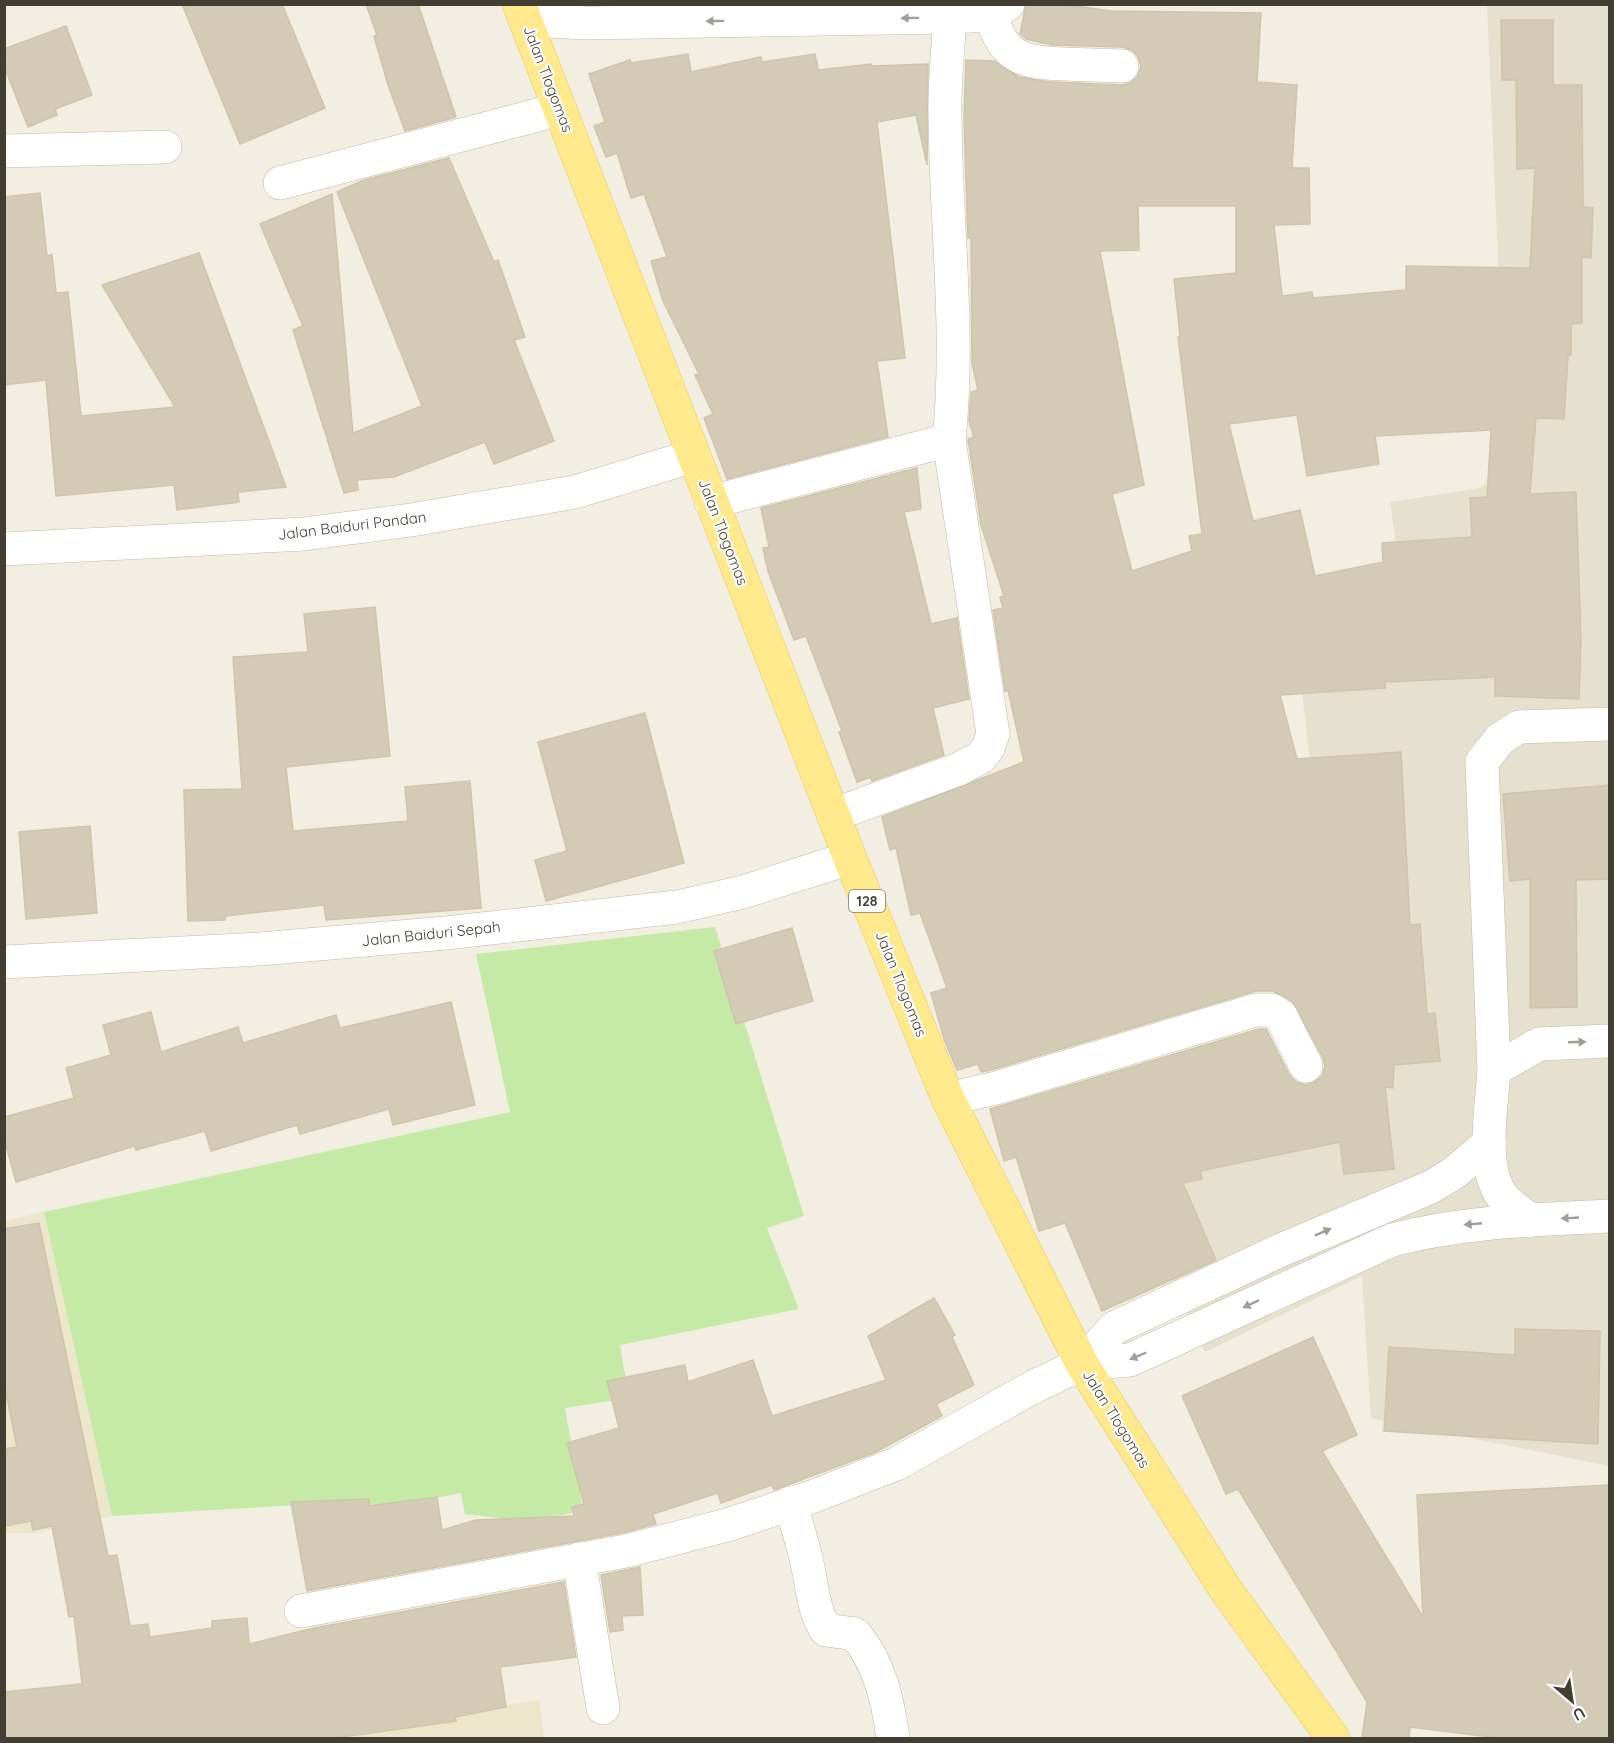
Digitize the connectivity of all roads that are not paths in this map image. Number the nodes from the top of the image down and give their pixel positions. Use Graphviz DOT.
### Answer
graph roads {
  1 [pos="999,10"];
  2 [pos="522,12"];
  3 [pos="950,17"];
  4 [pos="1122,66"];
  5 [pos="560,109"];
  6 [pos="165,147"];
  7 [pos="4,151"];
  8 [pos="280,183"];
  9 [pos="948,440"];
  10 [pos="693,456"];
  11 [pos="711,502"];
  12 [pos="4,549"];
  13 [pos="1610,724"];
  14 [pos="833,815"];
  15 [pos="850,858"];
  16 [pos="4,962"];
  17 [pos="1493,1003"];
  18 [pos="1610,1041"];
  19 [pos="1539,1044"];
  20 [pos="1306,1066"];
  21 [pos="1494,1070"];
  22 [pos="948,1099"];
  23 [pos="1489,1143"];
  24 [pos="1379,1207"];
  25 [pos="1610,1216"];
  26 [pos="1531,1220"];
  27 [pos="1392,1240"];
  28 [pos="1281,1250"];
  29 [pos="1296,1283"];
  30 [pos="1082,1364"];
  31 [pos="790,1503"];
  32 [pos="579,1559"];
  33 [pos="301,1611"];
  34 [pos="603,1708"];
  35 [pos="893,1738"];
  36 [pos="1333,1738"];
  1 -- 3 [label="street"];
  1 -- 4 [label="street"];
  3 -- 2 [label="street, one-way"];
  2 -- 5 [label="main road, Jalan Tlogomas / 128"];
  3 -- 9 [label="street"];
  5 -- 8 [label="street"];
  5 -- 10 [label="main road, Jalan Tlogomas / 128"];
  6 -- 7 [label="street"];
  9 -- 11 [label="street"];
  9 -- 14 [label="street"];
  10 -- 11 [label="main road, Jalan Tlogomas / 128"];
  10 -- 12 [label="street, Jalan Baiduri Pandan"];
  11 -- 14 [label="main road, Jalan Tlogomas / 128"];
  13 -- 17 [label="street"];
  14 -- 15 [label="main road, Jalan Tlogomas / 128"];
  15 -- 16 [label="street, Jalan Baiduri Sepah"];
  15 -- 22 [label="main road, Jalan Tlogomas / 128"];
  17 -- 19 [label="street"];
  17 -- 21 [label="street"];
  19 -- 18 [label="street, one-way"];
  19 -- 21 [label="street"];
  20 -- 22 [label="street"];
  21 -- 23 [label="street"];
  22 -- 30 [label="main road, Jalan Tlogomas / 128"];
  23 -- 24 [label="street"];
  23 -- 26 [label="street"];
  24 -- 27 [label="street"];
  28 -- 24 [label="street, one-way"];
  25 -- 26 [label="street, one-way"];
  26 -- 27 [label="street, one-way"];
  27 -- 29 [label="street"];
  28 -- 29 [label="street"];
  28 -- 30 [label="street"];
  29 -- 30 [label="street, one-way"];
  30 -- 31 [label="street"];
  30 -- 36 [label="main road, Jalan Tlogomas / 128"];
  31 -- 32 [label="street"];
  31 -- 35 [label="street"];
  32 -- 33 [label="street"];
  32 -- 34 [label="street"];
}
